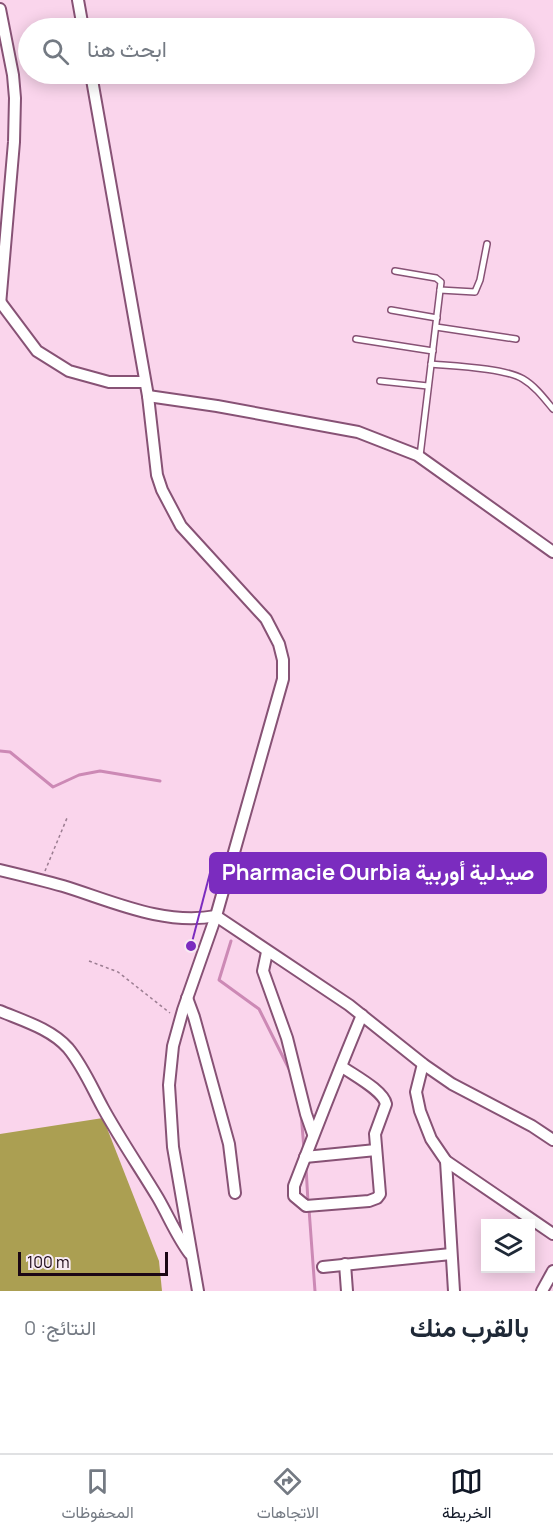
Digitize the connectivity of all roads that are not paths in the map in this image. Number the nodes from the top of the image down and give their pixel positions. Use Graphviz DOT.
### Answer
graph roads {
  1 [pos="78,0"];
  2 [pos="0,9"];
  3 [pos="81,18"];
  4 [pos="93,84"];
  5 [pos="488,244"];
  6 [pos="2,260"];
  7 [pos="395,271"];
  8 [pos="440,290"];
  9 [pos="0,304"];
  10 [pos="391,310"];
  11 [pos="437,318"];
  12 [pos="436,327"];
  13 [pos="356,339"];
  14 [pos="516,339"];
  15 [pos="433,351"];
  16 [pos="431,364"];
  17 [pos="380,381"];
  18 [pos="145,382"];
  19 [pos="428,386"];
  20 [pos="148,396"];
  21 [pos="553,409"];
  22 [pos="420,457"];
  23 [pos="553,552"];
  24 [pos="0,870"];
  25 [pos="216,916"];
  26 [pos="267,952"];
  27 [pos="187,999"];
  28 [pos="0,1011"];
  29 [pos="362,1015"];
  30 [pos="423,1064"];
  31 [pos="341,1066"];
  32 [pos="313,1134"];
  33 [pos="553,1140"];
  34 [pos="376,1150"];
  35 [pos="306,1156"];
  36 [pos="446,1161"];
  37 [pos="235,1193"];
  38 [pos="553,1234"];
  39 [pos="452,1254"];
  40 [pos="192,1257"];
  41 [pos="345,1264"];
  42 [pos="323,1267"];
  43 [pos="553,1271"];
  44 [pos="198,1291"];
  45 [pos="347,1291"];
  46 [pos="454,1291"];
  47 [pos="542,1291"];
  1 -- 3 [label="street"];
  2 -- 6 [label="street"];
  4 -- 18 [label="street"];
  5 -- 8 [label="lane"];
  6 -- 9 [label="street"];
  7 -- 8 [label="lane"];
  8 -- 11 [label="lane"];
  9 -- 18 [label="street"];
  10 -- 11 [label="lane"];
  11 -- 12 [label="lane"];
  12 -- 14 [label="lane"];
  12 -- 15 [label="lane"];
  13 -- 15 [label="lane"];
  15 -- 16 [label="lane"];
  16 -- 19 [label="lane"];
  16 -- 21 [label="lane"];
  17 -- 19 [label="lane"];
  18 -- 20 [label="street"];
  19 -- 22 [label="lane"];
  20 -- 22 [label="street"];
  20 -- 25 [label="street"];
  22 -- 23 [label="street"];
  24 -- 25 [label="street"];
  25 -- 26 [label="street"];
  25 -- 27 [label="street"];
  26 -- 29 [label="street"];
  26 -- 32 [label="street"];
  27 -- 37 [label="street"];
  27 -- 40 [label="street"];
  28 -- 40 [label="street"];
  29 -- 30 [label="street"];
  29 -- 31 [label="street"];
  30 -- 33 [label="street"];
  30 -- 36 [label="street"];
  31 -- 32 [label="street"];
  31 -- 34 [label="street"];
  32 -- 35 [label="street"];
  34 -- 35 [label="street"];
  34 -- 35 [label="street"];
  36 -- 38 [label="street"];
  36 -- 39 [label="street"];
  39 -- 41 [label="street"];
  39 -- 46 [label="street"];
  40 -- 44 [label="street"];
  41 -- 42 [label="street"];
  41 -- 45 [label="street"];
  43 -- 47 [label="street"];
}
